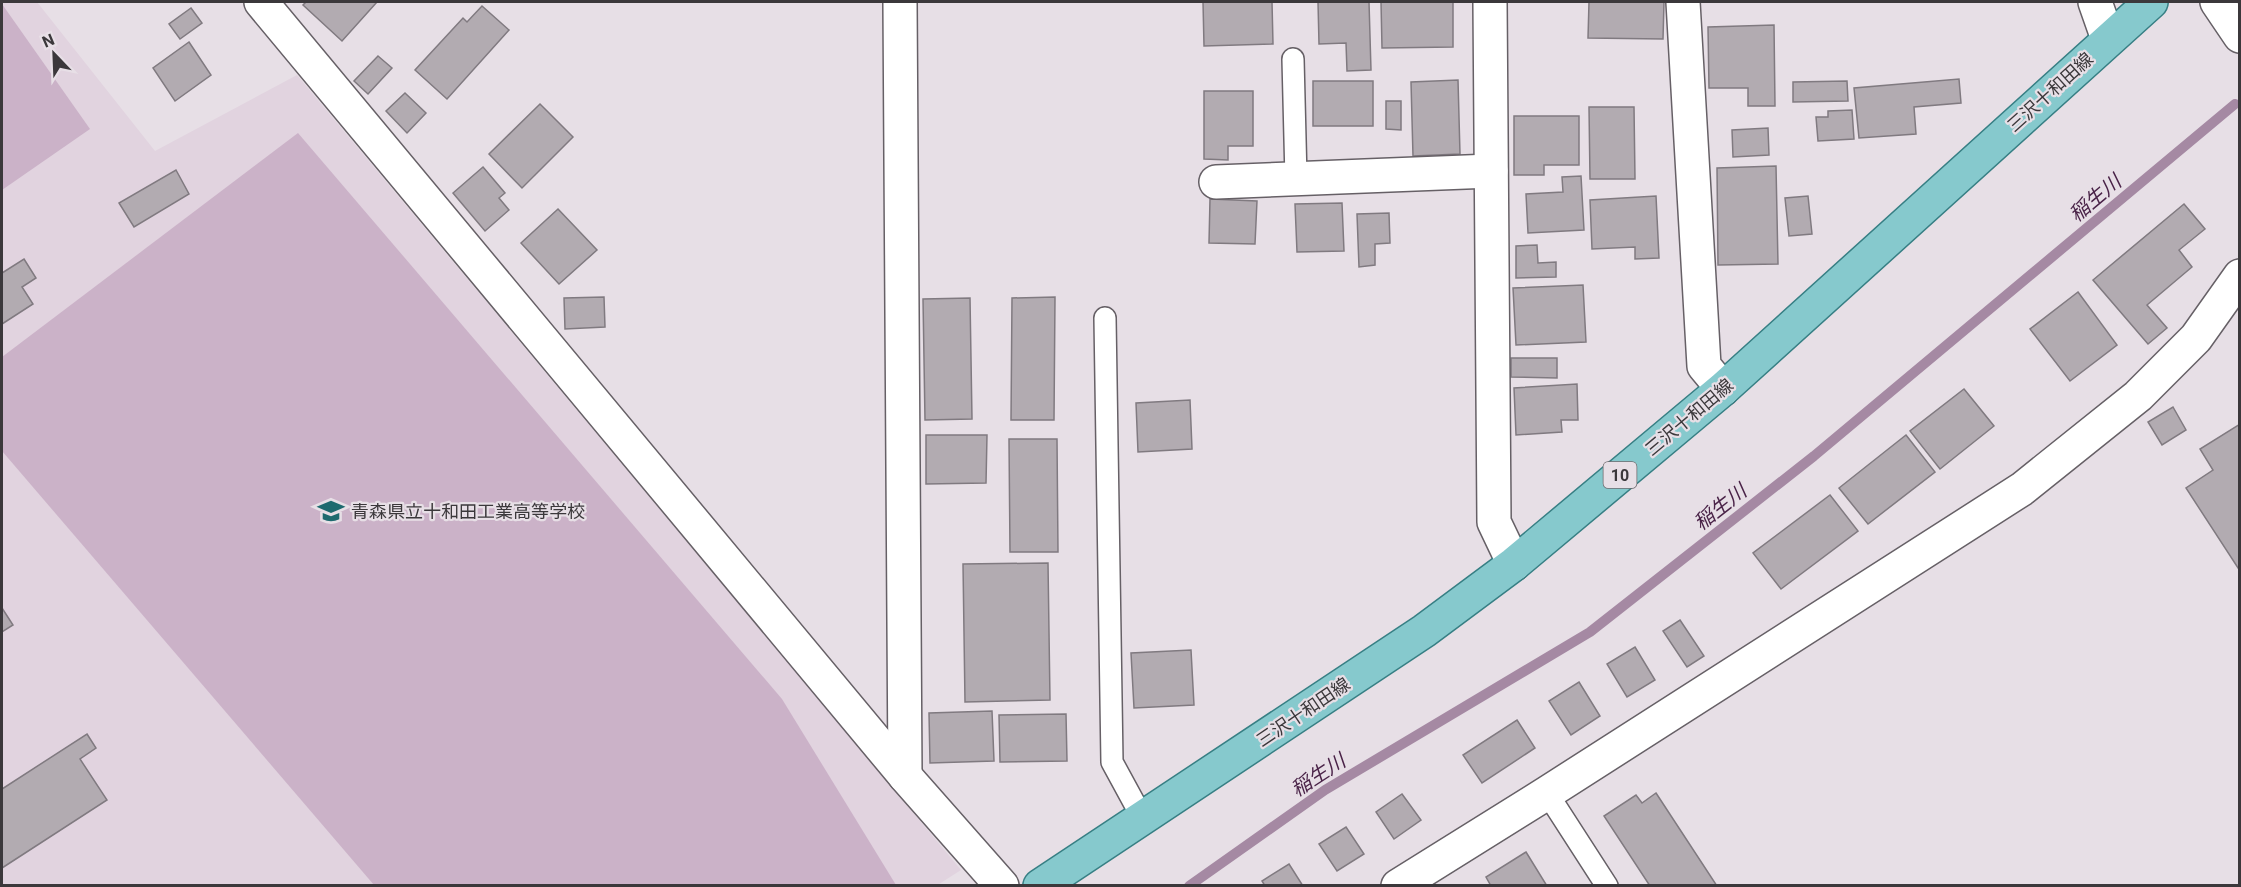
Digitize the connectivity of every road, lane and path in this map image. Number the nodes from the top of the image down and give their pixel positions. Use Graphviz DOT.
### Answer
graph roads {
  1 [pos="261,2"];
  2 [pos="900,2"];
  3 [pos="1490,2"];
  4 [pos="1683,2"];
  5 [pos="2095,2"];
  6 [pos="2151,2"];
  7 [pos="2217,2"];
  8 [pos="2240,36"];
  9 [pos="2108,39"];
  10 [pos="1293,59"];
  11 [pos="1491,171"];
  12 [pos="1296,179"];
  13 [pos="1216,182"];
  14 [pos="2240,276"];
  15 [pos="1105,318"];
  16 [pos="1724,389"];
  17 [pos="1514,564"];
  18 [pos="905,776"];
  19 [pos="1547,793"];
  20 [pos="1143,819"];
  21 [pos="1002,885"];
  22 [pos="1040,885"];
  23 [pos="1398,885"];
  24 [pos="1607,885"];
  1 -- 18 [label="street"];
  2 -- 18 [label="street"];
  3 -- 11 [label="street"];
  4 -- 16 [label="street"];
  5 -- 9 [label="street"];
  6 -- 9 [label="main road, 三沢十和田線 / 10"];
  7 -- 8 [label="street"];
  9 -- 16 [label="main road, 三沢十和田線 / 10"];
  10 -- 12 [label="lane"];
  11 -- 12 [label="street"];
  11 -- 17 [label="street"];
  12 -- 13 [label="street"];
  14 -- 19 [label="street"];
  15 -- 20 [label="lane"];
  16 -- 17 [label="main road, 三沢十和田線 / 10"];
  17 -- 20 [label="main road, 三沢十和田線 / 10"];
  18 -- 21 [label="street"];
  19 -- 23 [label="street"];
  19 -- 24 [label="lane"];
  20 -- 22 [label="main road, 三沢十和田線 / 10"];
}
